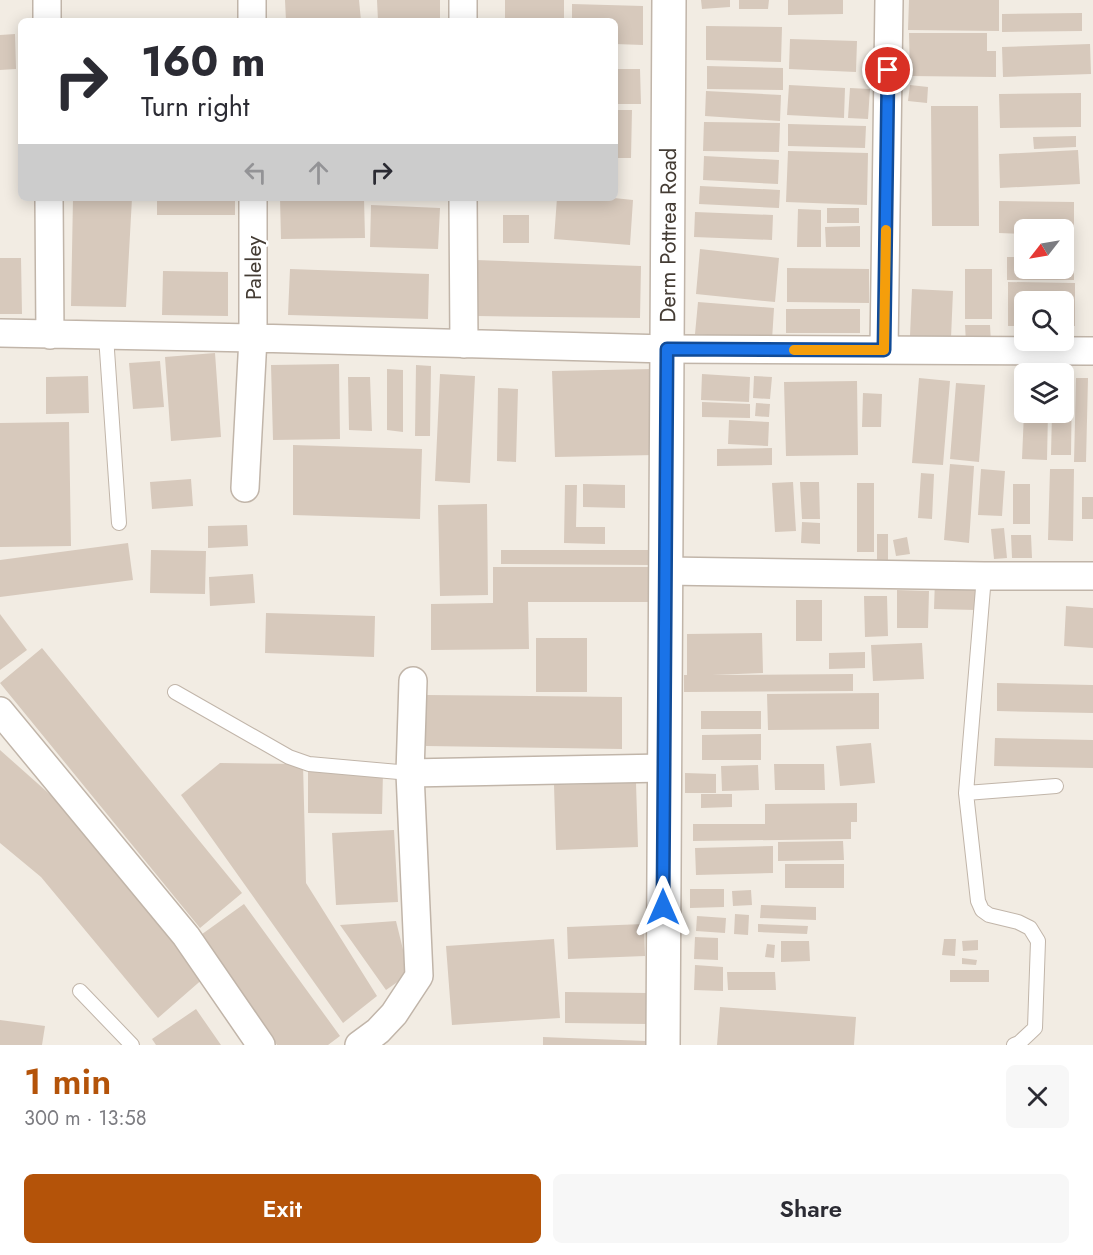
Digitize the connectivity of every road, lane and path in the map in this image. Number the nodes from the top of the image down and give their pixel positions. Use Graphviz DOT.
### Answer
graph roads {
  1 [pos="47,0"];
  2 [pos="252,0"];
  3 [pos="463,0"];
  4 [pos="669,0"];
  5 [pos="889,0"];
  6 [pos="47,18"];
  7 [pos="252,18"];
  8 [pos="463,18"];
  9 [pos="49,201"];
  10 [pos="253,201"];
  11 [pos="463,201"];
  12 [pos="0,333"];
  13 [pos="50,335"];
  14 [pos="106,336"];
  15 [pos="253,338"];
  16 [pos="464,344"];
  17 [pos="667,349"];
  18 [pos="884,350"];
  19 [pos="1093,351"];
  20 [pos="245,488"];
  21 [pos="119,523"];
  22 [pos="666,571"];
  23 [pos="984,576"];
  24 [pos="1093,576"];
  25 [pos="413,681"];
  26 [pos="175,692"];
  27 [pos="0,711"];
  28 [pos="664,768"];
  29 [pos="411,773"];
  30 [pos="1056,786"];
  31 [pos="966,793"];
  32 [pos="80,991"];
  33 [pos="132,1045"];
  34 [pos="261,1045"];
  35 [pos="359,1045"];
  36 [pos="663,1045"];
  37 [pos="1014,1045"];
  1 -- 6 [label="street"];
  2 -- 7 [label="street"];
  3 -- 8 [label="street"];
  4 -- 17 [label="street, Derm Pottrea Road"];
  5 -- 18 [label="street"];
  9 -- 13 [label="street"];
  10 -- 15 [label="street, Paleley"];
  11 -- 16 [label="street"];
  12 -- 13 [label="street"];
  13 -- 14 [label="street"];
  14 -- 15 [label="street"];
  14 -- 21 [label="lane"];
  15 -- 16 [label="street"];
  15 -- 20 [label="street, Paleley"];
  16 -- 17 [label="street"];
  17 -- 18 [label="street"];
  17 -- 22 [label="street, Derm Pottrea Road"];
  18 -- 19 [label="street"];
  22 -- 23 [label="street"];
  22 -- 28 [label="street, Derm Pottrea Road"];
  23 -- 24 [label="street"];
  23 -- 31 [label="lane"];
  25 -- 29 [label="street"];
  26 -- 29 [label="lane"];
  27 -- 34 [label="street"];
  28 -- 29 [label="street"];
  28 -- 36 [label="street, Derm Pottrea Road"];
  29 -- 35 [label="street"];
  30 -- 31 [label="lane"];
  31 -- 37 [label="lane"];
  32 -- 33 [label="lane"];
}
